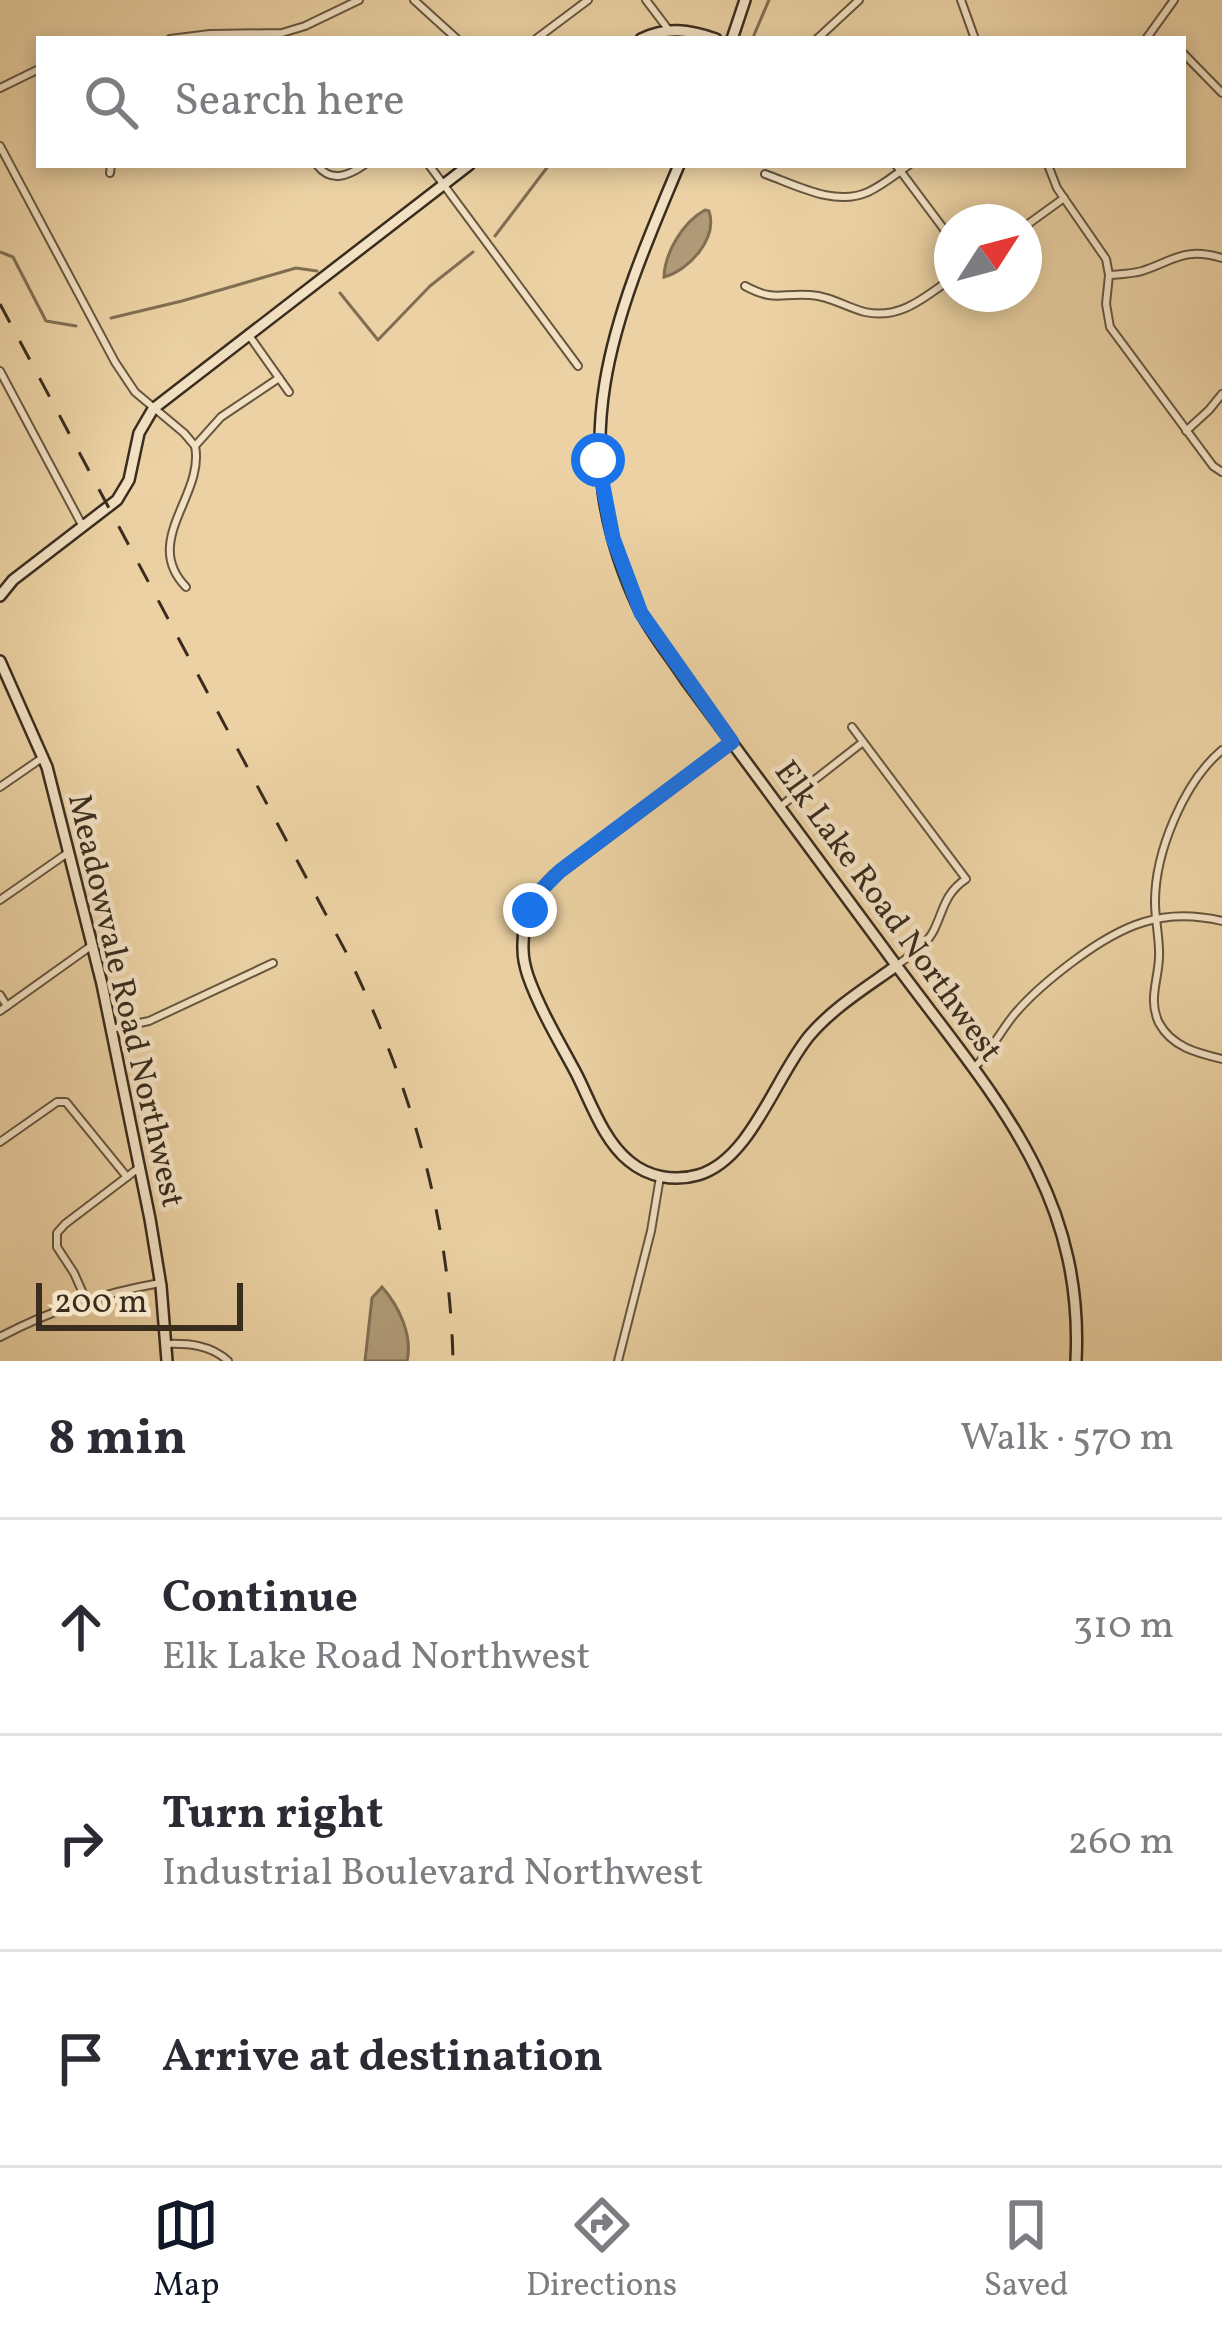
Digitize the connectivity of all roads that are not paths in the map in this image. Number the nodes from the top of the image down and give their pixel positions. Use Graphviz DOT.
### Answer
graph roads {
  1 [pos="359,0"];
  2 [pos="414,0"];
  3 [pos="588,0"];
  4 [pos="646,0"];
  5 [pos="745,0"];
  6 [pos="859,0"];
  7 [pos="1174,0"];
  8 [pos="963,1"];
  9 [pos="668,29"];
  10 [pos="1154,31"];
  11 [pos="194,36"];
  12 [pos="454,36"];
  13 [pos="540,36"];
  14 [pos="649,36"];
  15 [pos="702,36"];
  16 [pos="733,36"];
  17 [pos="820,36"];
  18 [pos="973,36"];
  19 [pos="1149,36"];
  20 [pos="1160,36"];
  21 [pos="1186,56"];
  22 [pos="36,70"];
  23 [pos="0,88"];
  24 [pos="1222,93"];
  25 [pos="0,146"];
  26 [pos="320,168"];
  27 [pos="360,168"];
  28 [pos="431,168"];
  29 [pos="464,168"];
  30 [pos="679,168"];
  31 [pos="898,168"];
  32 [pos="1049,168"];
  33 [pos="765,174"];
  34 [pos="442,183"];
  35 [pos="1064,198"];
  36 [pos="1042,213"];
  37 [pos="934,216"];
  38 [pos="1222,257"];
  39 [pos="1109,275"];
  40 [pos="745,286"];
  41 [pos="934,290"];
  42 [pos="248,334"];
  43 [pos="578,366"];
  44 [pos="0,371"];
  45 [pos="279,378"];
  46 [pos="289,392"];
  47 [pos="1222,394"];
  48 [pos="153,409"];
  49 [pos="1186,431"];
  50 [pos="195,446"];
  51 [pos="1222,472"];
  52 [pos="82,526"];
  53 [pos="186,587"];
  54 [pos="1,591"];
  55 [pos="1,668"];
  56 [pos="852,727"];
  57 [pos="732,742"];
  58 [pos="863,742"];
  59 [pos="1222,750"];
  60 [pos="43,758"];
  61 [pos="0,787"];
  62 [pos="780,807"];
  63 [pos="69,852"];
  64 [pos="0,900"];
  65 [pos="1156,918"];
  66 [pos="1222,921"];
  67 [pos="91,946"];
  68 [pos="273,963"];
  69 [pos="896,965"];
  70 [pos="0,994"];
  71 [pos="4,1008"];
  72 [pos="111,1029"];
  73 [pos="1222,1059"];
  74 [pos="974,1068"];
  75 [pos="0,1142"];
  76 [pos="140,1167"];
  77 [pos="127,1177"];
  78 [pos="660,1177"];
  79 [pos="160,1283"];
  80 [pos="86,1300"];
  81 [pos="0,1337"];
  82 [pos="166,1344"];
  83 [pos="167,1361"];
  84 [pos="229,1361"];
  85 [pos="618,1361"];
  86 [pos="1076,1361"];
  1 -- 11 [label="street"];
  2 -- 12 [label="street"];
  3 -- 13 [label="street"];
  4 -- 9 [label="street"];
  5 -- 16 [label="street"];
  6 -- 17 [label="street"];
  7 -- 10 [label="street"];
  8 -- 18 [label="street"];
  9 -- 14 [label="street"];
  9 -- 15 [label="street"];
  10 -- 19 [label="street"];
  10 -- 20 [label="street"];
  21 -- 24 [label="street"];
  22 -- 23 [label="street"];
  25 -- 48 [label="street"];
  26 -- 27 [label="street"];
  28 -- 34 [label="street"];
  29 -- 34 [label="street"];
  30 -- 57 [label="street, Elk Lake Road Northwest"];
  31 -- 33 [label="street"];
  31 -- 37 [label="street"];
  32 -- 35 [label="street"];
  34 -- 42 [label="street"];
  34 -- 43 [label="street"];
  35 -- 36 [label="street"];
  35 -- 39 [label="street"];
  38 -- 39 [label="street"];
  39 -- 49 [label="street"];
  40 -- 41 [label="street"];
  42 -- 45 [label="street"];
  42 -- 48 [label="street"];
  44 -- 52 [label="street"];
  45 -- 46 [label="street"];
  45 -- 50 [label="street"];
  47 -- 49 [label="street"];
  48 -- 50 [label="street"];
  48 -- 52 [label="street"];
  49 -- 51 [label="street"];
  50 -- 53 [label="street"];
  52 -- 54 [label="street"];
  55 -- 60 [label="street, Meadowvale Road Northwest"];
  56 -- 58 [label="street"];
  57 -- 62 [label="street, Elk Lake Road Northwest"];
  57 -- 78 [label="street"];
  58 -- 62 [label="street"];
  58 -- 69 [label="street"];
  59 -- 65 [label="street"];
  60 -- 61 [label="street"];
  60 -- 63 [label="street, Meadowvale Road Northwest"];
  62 -- 69 [label="street, Elk Lake Road Northwest"];
  63 -- 64 [label="street"];
  63 -- 67 [label="street, Meadowvale Road Northwest"];
  65 -- 66 [label="street"];
  65 -- 73 [label="street"];
  65 -- 74 [label="street"];
  67 -- 71 [label="street"];
  67 -- 72 [label="street, Meadowvale Road Northwest"];
  68 -- 72 [label="street"];
  69 -- 74 [label="street, Elk Lake Road Northwest"];
  69 -- 78 [label="street"];
  70 -- 71 [label="street"];
  72 -- 76 [label="street, Meadowvale Road Northwest"];
  74 -- 86 [label="street, Elk Lake Road Northwest"];
  75 -- 77 [label="street"];
  76 -- 77 [label="street"];
  76 -- 79 [label="street, Meadowvale Road Northwest"];
  77 -- 80 [label="street"];
  78 -- 85 [label="street"];
  79 -- 80 [label="street"];
  79 -- 82 [label="street, Meadowvale Road Northwest"];
  80 -- 81 [label="street"];
  82 -- 83 [label="street, Meadowvale Road Northwest"];
  82 -- 84 [label="street"];
}
